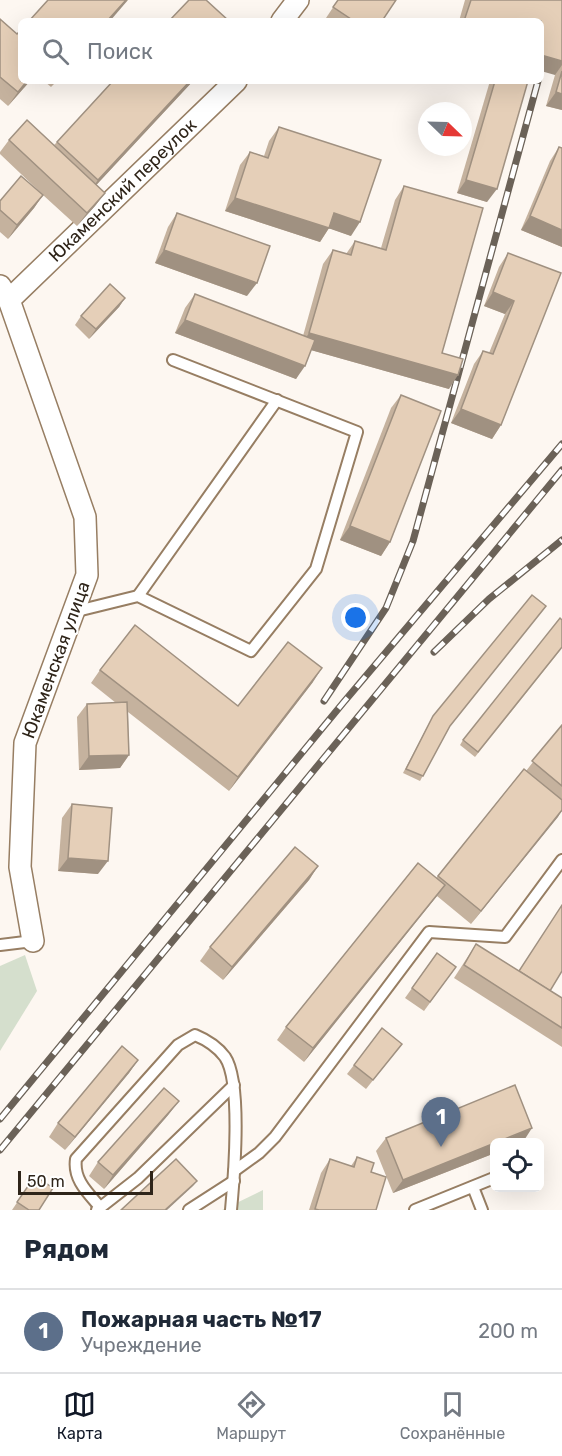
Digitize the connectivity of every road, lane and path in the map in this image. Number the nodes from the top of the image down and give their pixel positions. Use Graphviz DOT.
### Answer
graph roads {
  1 [pos="298,0"];
  2 [pos="284,18"];
  3 [pos="233,84"];
  4 [pos="5,293"];
  5 [pos="173,360"];
  6 [pos="277,400"];
  7 [pos="138,596"];
  8 [pos="73,612"];
  9 [pos="562,860"];
  10 [pos="33,941"];
  11 [pos="0,945"];
  12 [pos="234,1085"];
  13 [pos="234,1176"];
  14 [pos="490,1180"];
  15 [pos="473,1186"];
  16 [pos="99,1209"];
  17 [pos="189,1210"];
  18 [pos="231,1210"];
  19 [pos="415,1210"];
  20 [pos="482,1210"];
  1 -- 2 [label="street"];
  3 -- 4 [label="street, Юкаменский переулок"];
  4 -- 8 [label="street, Юкаменская улица"];
  5 -- 6 [label="lane"];
  6 -- 7 [label="lane"];
  6 -- 7 [label="lane"];
  7 -- 8 [label="lane"];
  8 -- 10 [label="street, Юкаменская улица"];
  9 -- 13 [label="lane"];
  10 -- 11 [label="lane"];
  12 -- 13 [label="lane"];
  12 -- 16 [label="lane"];
  12 -- 16 [label="lane"];
  13 -- 17 [label="lane"];
  13 -- 18 [label="lane"];
  14 -- 15 [label="lane"];
  15 -- 19 [label="lane"];
  15 -- 20 [label="lane"];
}
